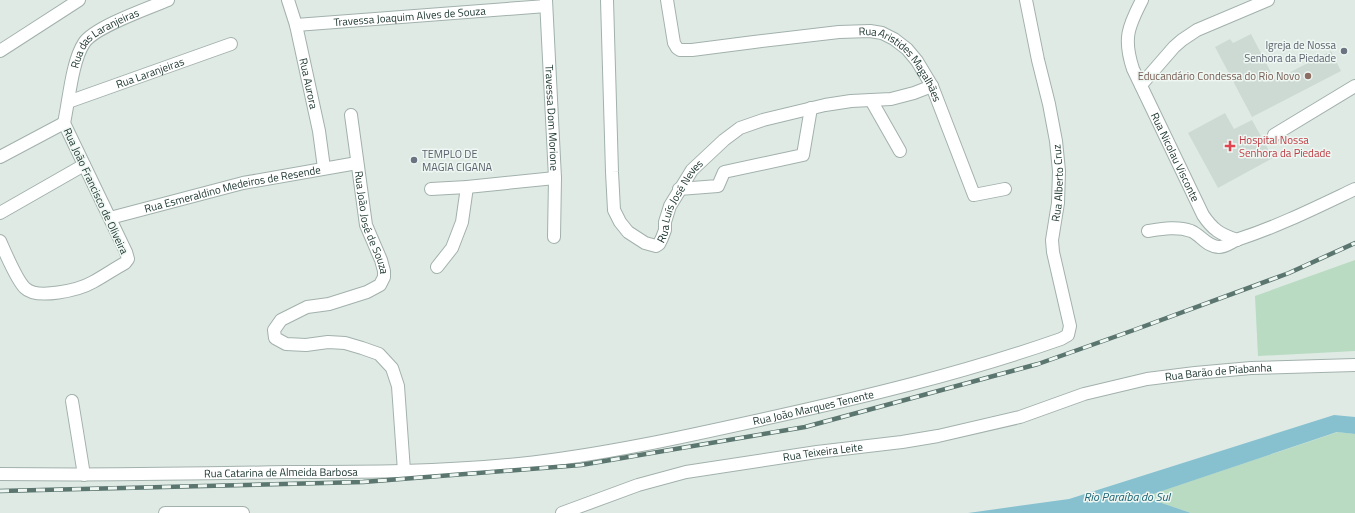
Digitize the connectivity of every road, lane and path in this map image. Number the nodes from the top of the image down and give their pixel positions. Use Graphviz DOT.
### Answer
graph roads {
  1 [pos="168,0"];
  2 [pos="288,0"];
  3 [pos="608,0"];
  4 [pos="667,0"];
  5 [pos="1026,0"];
  6 [pos="1142,0"];
  7 [pos="1268,0"];
  8 [pos="74,1"];
  9 [pos="546,3"];
  10 [pos="296,26"];
  11 [pos="231,44"];
  12 [pos="0,51"];
  13 [pos="1141,85"];
  14 [pos="932,86"];
  15 [pos="1355,86"];
  16 [pos="871,100"];
  17 [pos="68,102"];
  18 [pos="811,108"];
  19 [pos="351,115"];
  20 [pos="64,123"];
  21 [pos="1274,135"];
  22 [pos="900,151"];
  23 [pos="0,157"];
  24 [pos="357,163"];
  25 [pos="84,165"];
  26 [pos="324,168"];
  27 [pos="555,178"];
  28 [pos="467,187"];
  29 [pos="431,189"];
  30 [pos="679,189"];
  31 [pos="1005,189"];
  32 [pos="1355,189"];
  33 [pos="0,213"];
  34 [pos="110,218"];
  35 [pos="1148,231"];
  36 [pos="554,237"];
  37 [pos="1237,240"];
  38 [pos="0,241"];
  39 [pos="437,267"];
  40 [pos="1061,339"];
  41 [pos="1355,365"];
  42 [pos="1084,394"];
  43 [pos="72,401"];
  44 [pos="561,459"];
  45 [pos="404,471"];
  46 [pos="0,474"];
  47 [pos="84,475"];
  48 [pos="166,513"];
  49 [pos="243,513"];
  50 [pos="562,513"];
  1 -- 17 [label="street, Rua das Laranjeiras"];
  2 -- 10 [label="street, Rua Aurora"];
  3 -- 30 [label="street, Rua Luís José Neves"];
  4 -- 14 [label="street, Rua Aristides Magalhães"];
  5 -- 40 [label="street, Rua Alberto Cruz"];
  6 -- 13 [label="street, Rua Nicolau Visconte"];
  7 -- 13 [label="street"];
  8 -- 12 [label="street"];
  9 -- 10 [label="street, Travessa Joaquim Alves de Souza"];
  9 -- 27 [label="street, Travessa Dom Morione"];
  10 -- 26 [label="street, Rua Aurora"];
  11 -- 17 [label="street, Rua Laranjeiras"];
  13 -- 37 [label="street, Rua Nicolau Visconte"];
  14 -- 16 [label="street, Rua Luís José Neves"];
  14 -- 31 [label="street, Rua Aristides Magalhães"];
  15 -- 21 [label="street"];
  16 -- 18 [label="street, Rua Luís José Neves"];
  16 -- 22 [label="street"];
  17 -- 20 [label="street, Rua das Laranjeiras"];
  18 -- 30 [label="street, Rua Luís José Neves"];
  18 -- 30 [label="street"];
  19 -- 24 [label="street, Rua João José de Souza"];
  20 -- 23 [label="street"];
  20 -- 25 [label="street, Rua João Francisco de Oliveira"];
  24 -- 26 [label="street, Rua Esmeraldino Medeiros de Resende"];
  24 -- 45 [label="street, Rua João José de Souza"];
  25 -- 33 [label="street"];
  25 -- 34 [label="street, Rua João Francisco de Oliveira"];
  26 -- 34 [label="street, Rua Esmeraldino Medeiros de Resende"];
  27 -- 28 [label="street"];
  27 -- 36 [label="street, Travessa Dom Morione"];
  28 -- 29 [label="street"];
  28 -- 39 [label="street"];
  32 -- 37 [label="street"];
  34 -- 38 [label="street, Rua João Francisco de Oliveira"];
  35 -- 37 [label="street"];
  40 -- 44 [label="street, Rua João Marques Tenente"];
  41 -- 42 [label="street, Rua Barão de Piabanha"];
  42 -- 50 [label="street, Rua Teixeira Leite"];
  43 -- 47 [label="street"];
  44 -- 45 [label="street, Rua Catarina de Almeida Barbosa"];
  45 -- 47 [label="street, Rua Catarina de Almeida Barbosa"];
  46 -- 47 [label="street, Rua Catarina de Almeida Barbosa"];
  48 -- 49 [label="street"];
}
